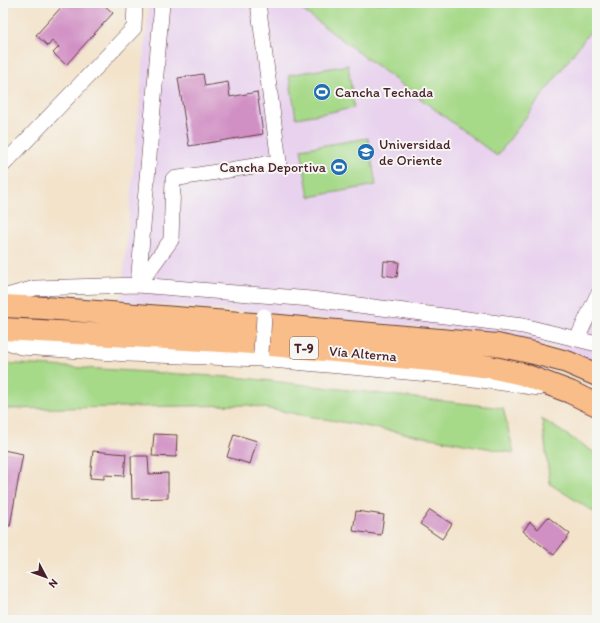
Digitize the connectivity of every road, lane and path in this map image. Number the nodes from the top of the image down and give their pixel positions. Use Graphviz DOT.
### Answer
graph roads {
  1 [pos="135,3"];
  2 [pos="162,3"];
  3 [pos="258,3"];
  4 [pos="3,165"];
  5 [pos="138,285"];
  6 [pos="265,296"];
  7 [pos="597,296"];
  8 [pos="3,297"];
  9 [pos="3,306"];
  10 [pos="3,329"];
  11 [pos="3,340"];
  12 [pos="577,340"];
  13 [pos="597,344"];
  14 [pos="261,356"];
  15 [pos="597,375"];
  16 [pos="570,392"];
  17 [pos="597,405"];
  1 -- 4 [label="street"];
  2 -- 5 [label="street"];
  3 -- 5 [label="street"];
  5 -- 6 [label="street"];
  5 -- 8 [label="street"];
  6 -- 12 [label="street"];
  6 -- 14 [label="street, bridge"];
  7 -- 12 [label="street"];
  9 -- 15 [label="highway, Vía Alterna / T-9"];
  10 -- 16 [label="highway, Vía Alterna / T-9"];
  11 -- 14 [label="street"];
  12 -- 13 [label="street"];
  14 -- 16 [label="street"];
  16 -- 17 [label="highway, Vía Alterna / T-9"];
}
